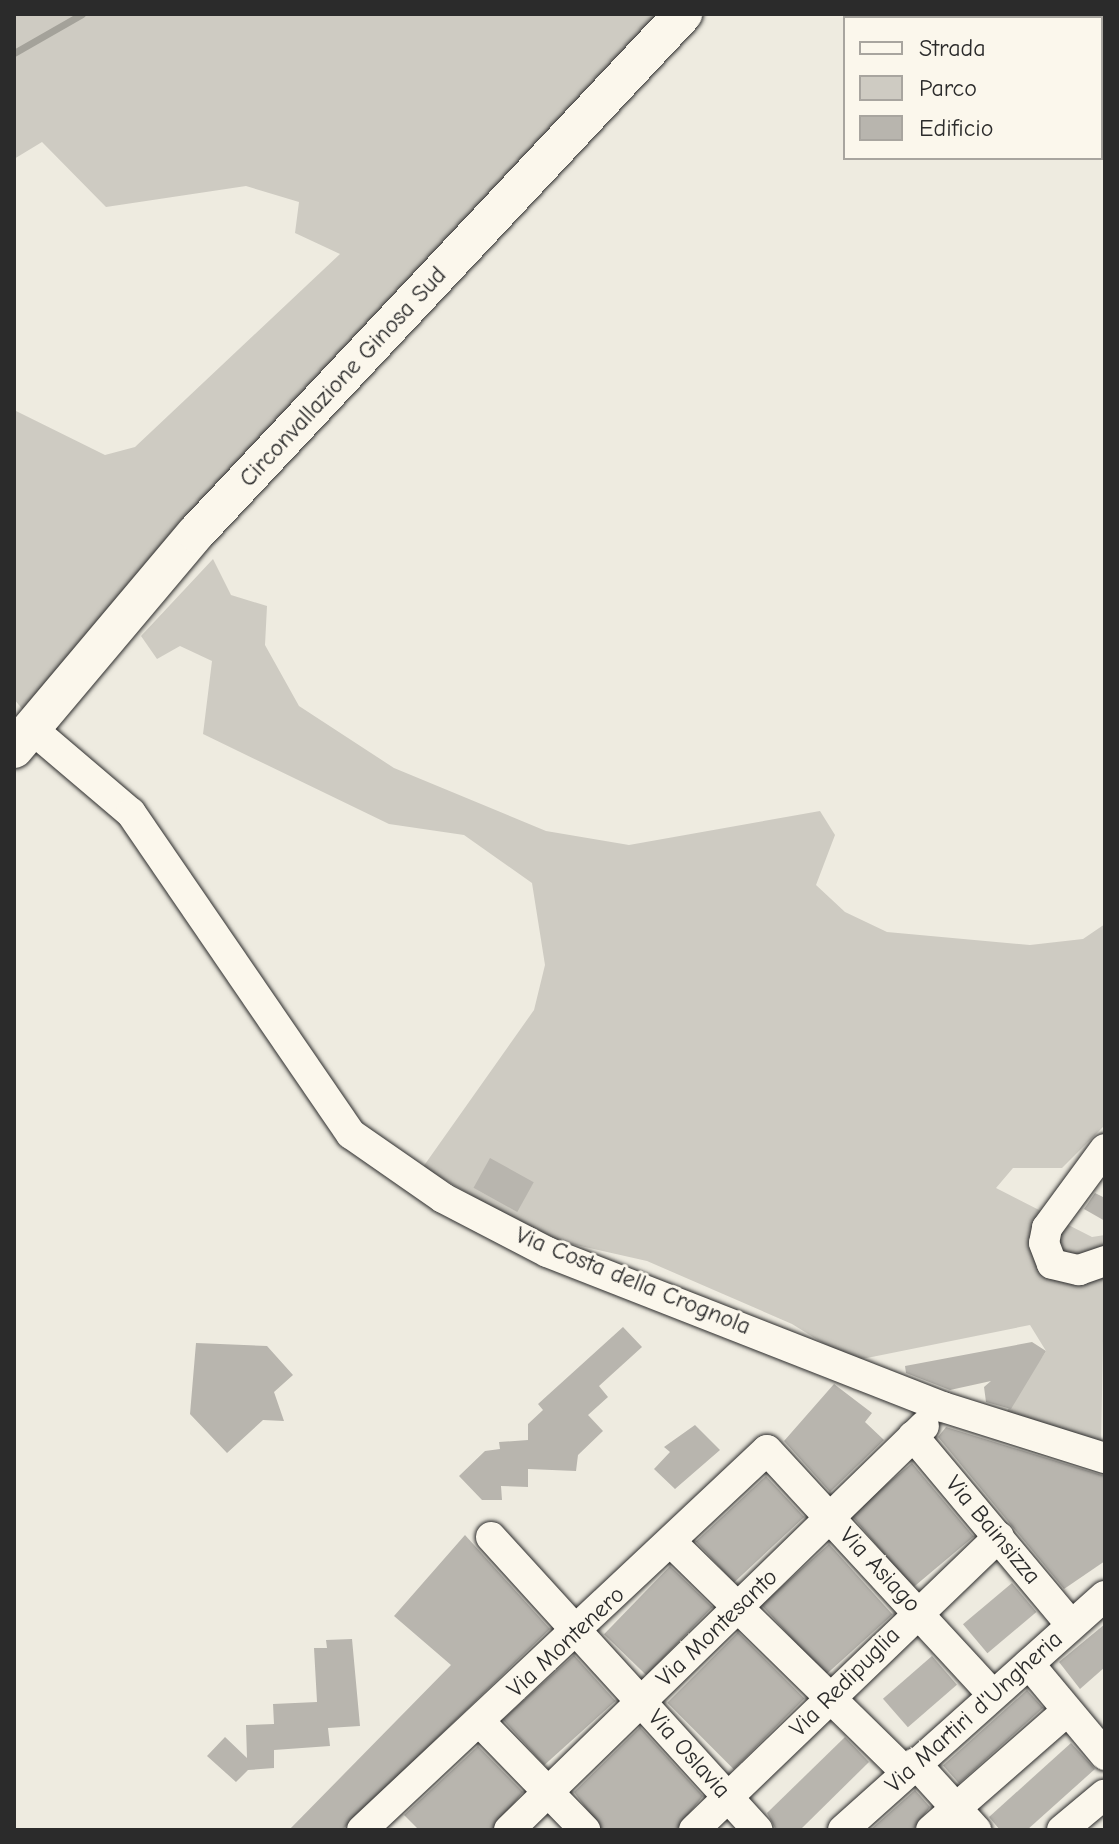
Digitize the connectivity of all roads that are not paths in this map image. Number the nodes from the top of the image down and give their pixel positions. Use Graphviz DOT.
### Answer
graph roads {
  1 [pos="683,14"];
  2 [pos="22,738"];
  3 [pos="1105,1149"];
  4 [pos="1105,1261"];
  5 [pos="919,1431"];
  6 [pos="767,1450"];
  7 [pos="1105,1458"];
  8 [pos="831,1516"];
  9 [pos="491,1537"];
  10 [pos="999,1537"];
  11 [pos="671,1542"];
  12 [pos="1105,1596"];
  13 [pos="738,1607"];
  14 [pos="918,1611"];
  15 [pos="1071,1625"];
  16 [pos="578,1632"];
  17 [pos="1029,1664"];
  18 [pos="991,1693"];
  19 [pos="830,1698"];
  20 [pos="641,1702"];
  21 [pos="1085,1720"];
  22 [pos="480,1722"];
  23 [pos="1105,1755"];
  24 [pos="910,1768"];
  25 [pos="548,1792"];
  26 [pos="1104,1795"];
  27 [pos="728,1798"];
  28 [pos="966,1819"];
  29 [pos="379,1824"];
  30 [pos="509,1830"];
  31 [pos="585,1830"];
  32 [pos="694,1830"];
  33 [pos="758,1830"];
  34 [pos="843,1830"];
  35 [pos="931,1830"];
  36 [pos="1062,1830"];
  1 -- 2 [label="main road, Circonvallazione Ginosa Sud"];
  2 -- 7 [label="street, Via Costa della Crognola"];
  3 -- 4 [label="street"];
  5 -- 8 [label="street, Via Montesanto"];
  5 -- 10 [label="street, Via Bainsizza"];
  6 -- 8 [label="street, Via Asiago"];
  6 -- 11 [label="street, Via Montenero"];
  8 -- 13 [label="street, Via Montesanto"];
  8 -- 14 [label="street, Via Asiago"];
  9 -- 16 [label="street, Via Oslavia"];
  10 -- 14 [label="street, Via Redipuglia"];
  10 -- 15 [label="street, Via Bainsizza"];
  11 -- 13 [label="street"];
  11 -- 16 [label="street, Via Montenero"];
  12 -- 15 [label="street, Via Martiri d'Ungheria"];
  13 -- 19 [label="street"];
  13 -- 20 [label="street, Via Montesanto"];
  14 -- 18 [label="street, Via Asiago"];
  14 -- 19 [label="street, Via Redipuglia"];
  15 -- 17 [label="street, Via Martiri d'Ungheria"];
  16 -- 20 [label="street, Via Oslavia"];
  16 -- 22 [label="street, Via Montenero"];
  17 -- 18 [label="street, Via Martiri d'Ungheria"];
  17 -- 21 [label="street"];
  18 -- 24 [label="street, Via Martiri d'Ungheria"];
  19 -- 24 [label="street"];
  19 -- 27 [label="street, Via Redipuglia"];
  20 -- 25 [label="street, Via Montesanto"];
  20 -- 27 [label="street, Via Oslavia"];
  21 -- 23 [label="street"];
  21 -- 28 [label="street"];
  22 -- 25 [label="street"];
  22 -- 29 [label="street, Via Montenero"];
  24 -- 28 [label="street"];
  24 -- 34 [label="street, Via Martiri d'Ungheria"];
  25 -- 30 [label="street, Via Montesanto"];
  25 -- 31 [label="street"];
  26 -- 36 [label="street"];
  27 -- 32 [label="street, Via Redipuglia"];
  27 -- 33 [label="street, Via Oslavia"];
  28 -- 35 [label="street"];
}
